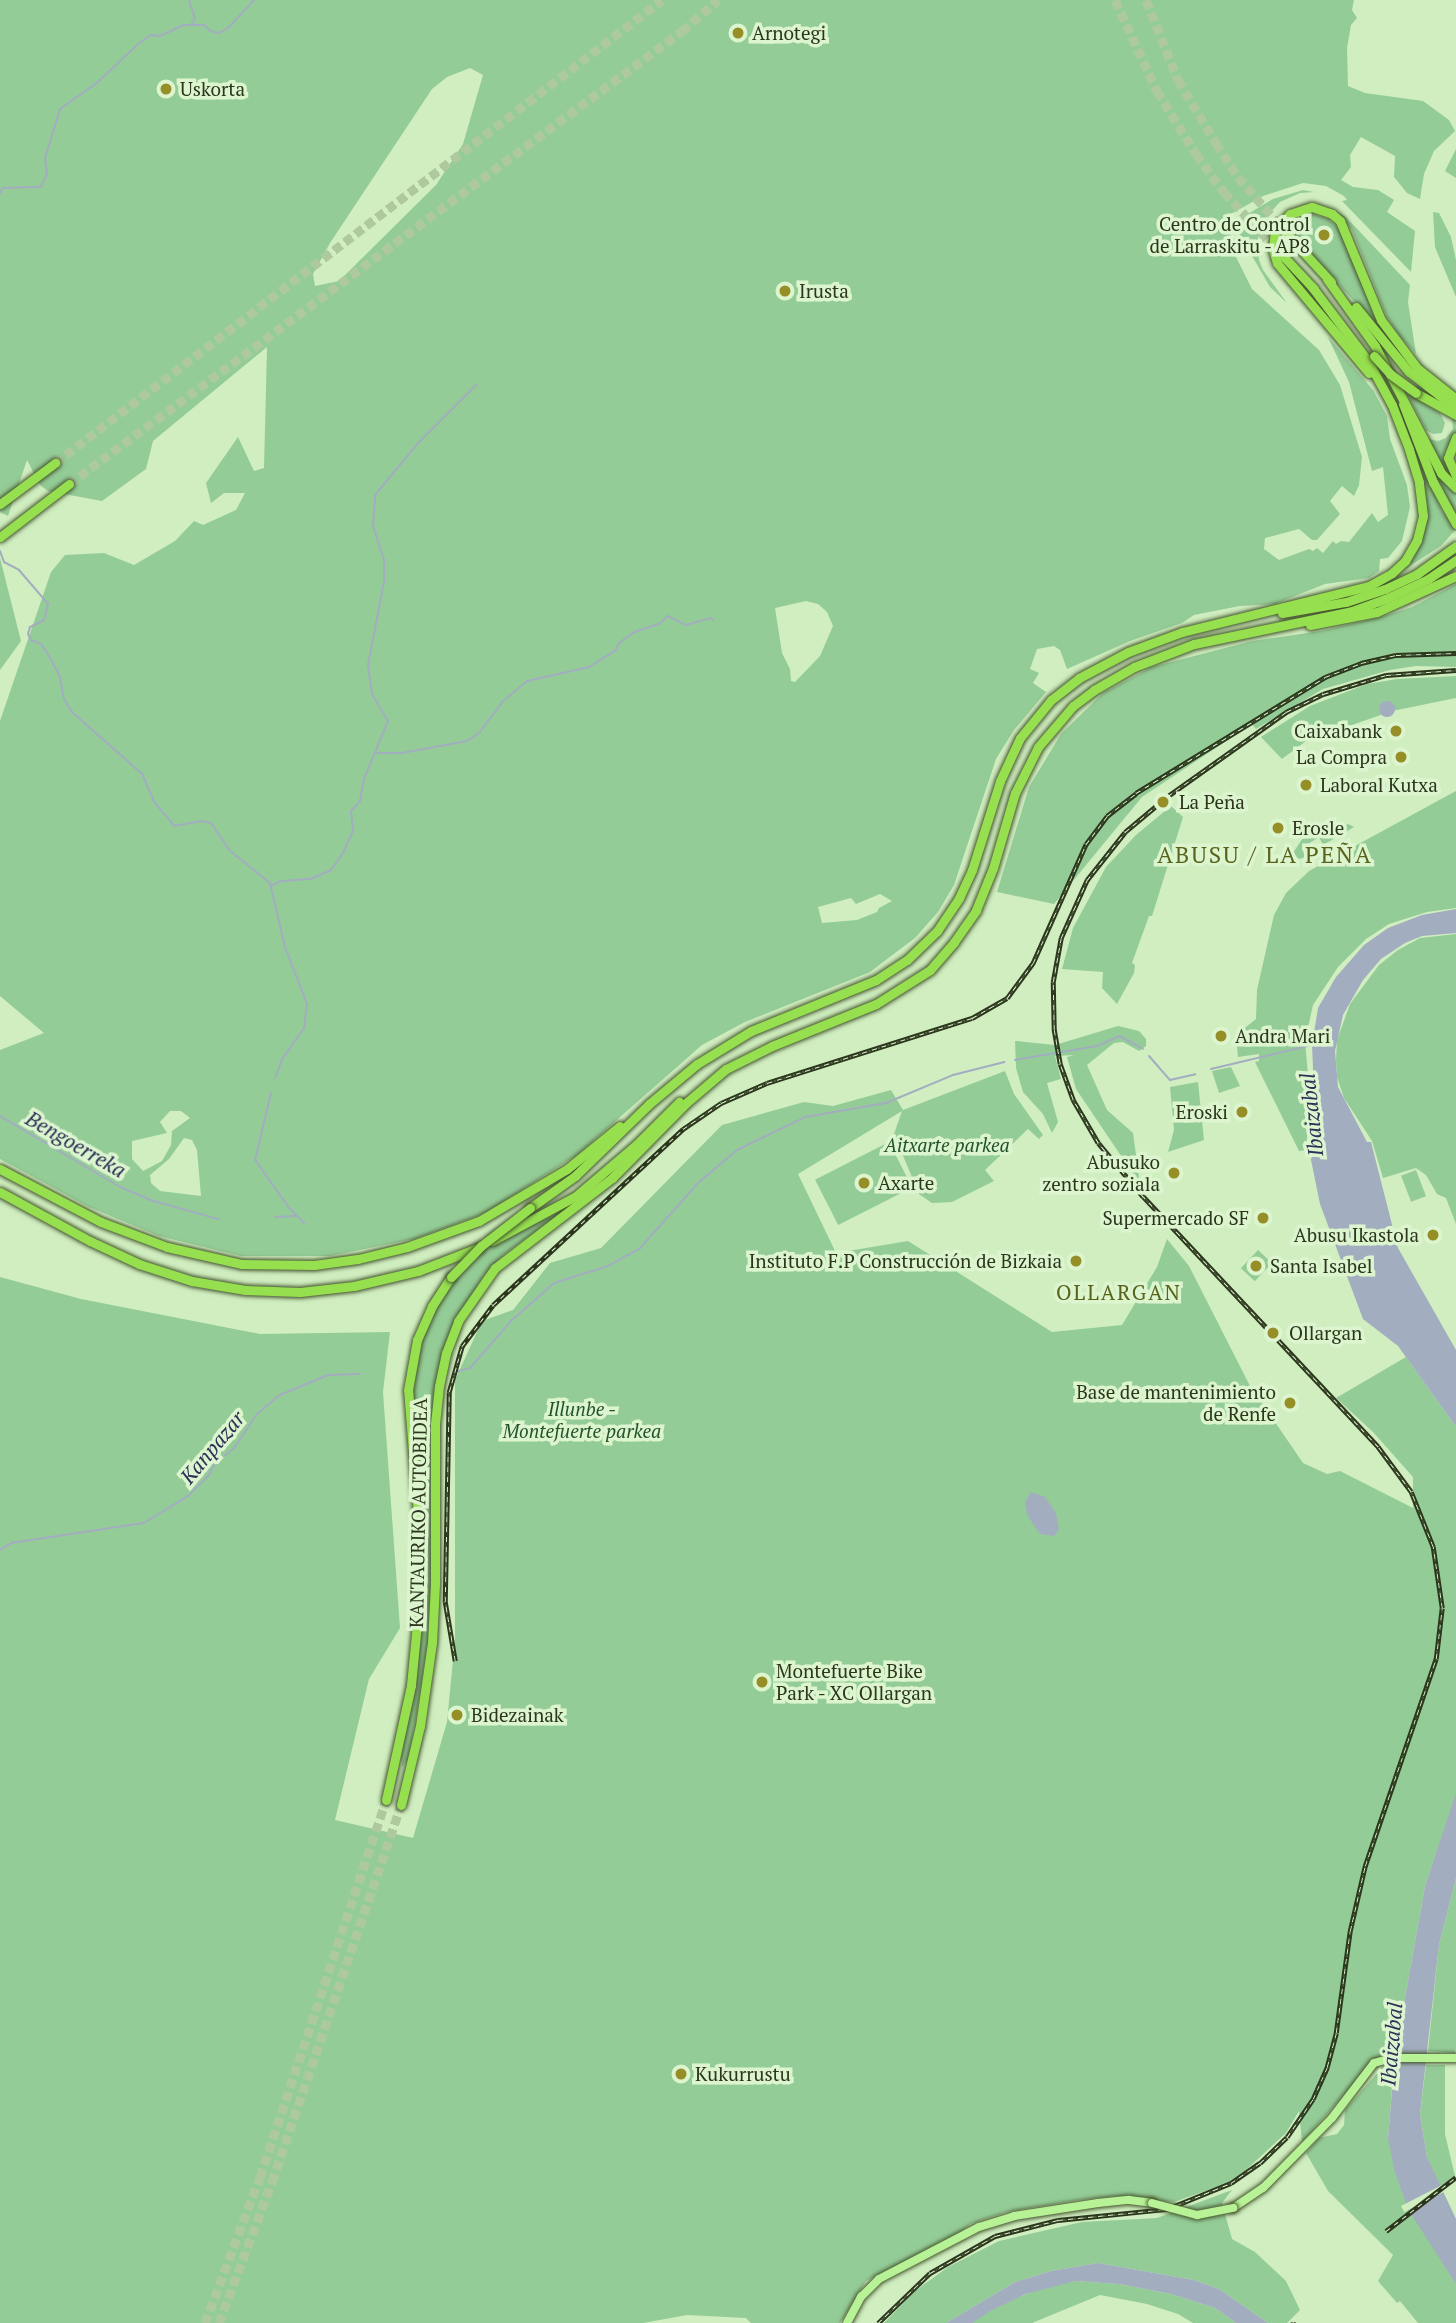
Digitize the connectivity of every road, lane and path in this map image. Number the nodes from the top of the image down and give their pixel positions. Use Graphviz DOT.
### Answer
graph roads {
  1 [pos="1285,232"];
  2 [pos="1284,257"];
  3 [pos="1327,279"];
  4 [pos="1312,287"];
  5 [pos="1376,346"];
  6 [pos="1456,399"];
  7 [pos="1456,408"];
  8 [pos="1456,415"];
  9 [pos="1400,426"];
  10 [pos="1456,437"];
  11 [pos="55,463"];
  12 [pos="1456,476"];
  13 [pos="69,484"];
  14 [pos="1456,488"];
  15 [pos="0,505"];
  16 [pos="1456,524"];
  17 [pos="0,537"];
  18 [pos="1456,546"];
  19 [pos="1456,560"];
  20 [pos="1456,576"];
  21 [pos="1259,614"];
  22 [pos="1259,629"];
  23 [pos="726,1069"];
  24 [pos="649,1104"];
  25 [pos="0,1170"];
  26 [pos="0,1192"];
  27 [pos="386,1800"];
  28 [pos="401,1805"];
  29 [pos="1456,2058"];
  30 [pos="847,2323"];
  1 -- 3 [label="highway"];
  2 -- 4 [label="highway"];
  3 -- 5 [label="highway"];
  3 -- 7 [label="highway"];
  4 -- 8 [label="highway, bridge"];
  4 -- 9 [label="highway"];
  5 -- 14 [label="highway"];
  5 -- 16 [label="highway"];
  6 -- 9 [label="highway"];
  9 -- 21 [label="highway"];
  10 -- 12 [label="highway"];
  11 -- 15 [label="highway"];
  13 -- 17 [label="highway"];
  18 -- 21 [label="highway"];
  19 -- 22 [label="highway"];
  20 -- 22 [label="highway"];
  21 -- 24 [label="highway, KANTAURIKO AUTOBIDEA"];
  22 -- 23 [label="highway, KANTAURIKO AUTOBIDEA"];
  23 -- 26 [label="highway"];
  23 -- 28 [label="highway, KANTAURIKO AUTOBIDEA"];
  24 -- 25 [label="highway"];
  24 -- 27 [label="highway, KANTAURIKO AUTOBIDEA, bridge"];
  29 -- 30 [label="main road, bridge"];
}
